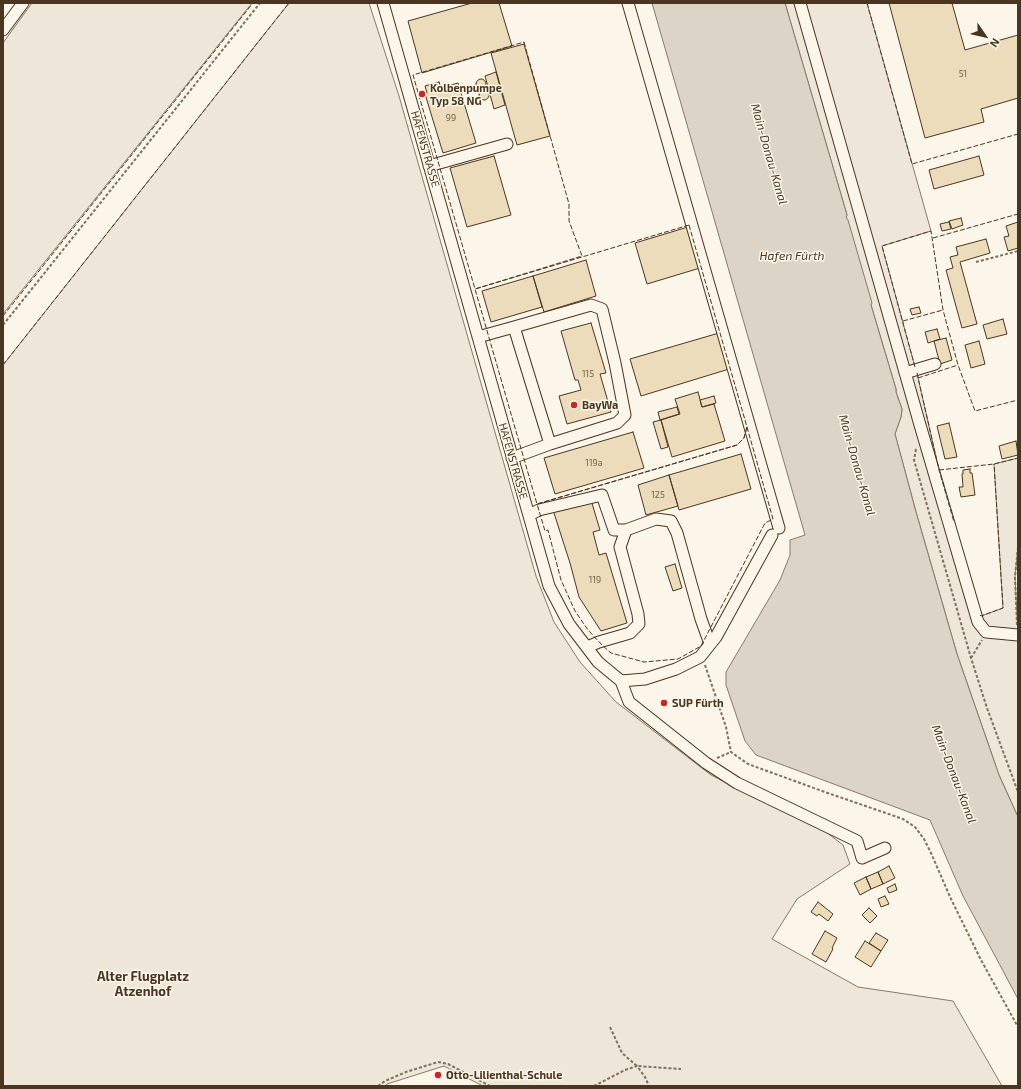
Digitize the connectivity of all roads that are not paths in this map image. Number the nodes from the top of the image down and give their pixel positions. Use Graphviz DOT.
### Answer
graph roads {
  1 [pos="22,3"];
  2 [pos="383,3"];
  3 [pos="628,3"];
  4 [pos="800,3"];
  5 [pos="3,30"];
  6 [pos="507,144"];
  7 [pos="429,166"];
  8 [pos="514,327"];
  9 [pos="478,337"];
  10 [pos="936,364"];
  11 [pos="905,373"];
  12 [pos="550,444"];
  13 [pos="512,458"];
  14 [pos="529,515"];
  15 [pos="626,530"];
  16 [pos="1018,636"];
  17 [pos="710,644"];
  18 [pos="587,648"];
  19 [pos="621,681"];
  20 [pos="885,848"];
  1 -- 5 [label="street"];
  2 -- 7 [label="street, HAFENSTRASSE"];
  3 -- 17 [label="street"];
  4 -- 11 [label="street"];
  6 -- 7 [label="street"];
  7 -- 9 [label="street, HAFENSTRASSE"];
  8 -- 9 [label="street"];
  8 -- 12 [label="street"];
  8 -- 12 [label="street"];
  9 -- 13 [label="street, HAFENSTRASSE"];
  10 -- 11 [label="street"];
  11 -- 16 [label="street"];
  12 -- 13 [label="street"];
  13 -- 14 [label="street, HAFENSTRASSE"];
  14 -- 15 [label="street"];
  14 -- 18 [label="street, HAFENSTRASSE"];
  15 -- 17 [label="street"];
  15 -- 18 [label="street"];
  17 -- 19 [label="street"];
  18 -- 19 [label="street, HAFENSTRASSE"];
  19 -- 20 [label="street"];
}
